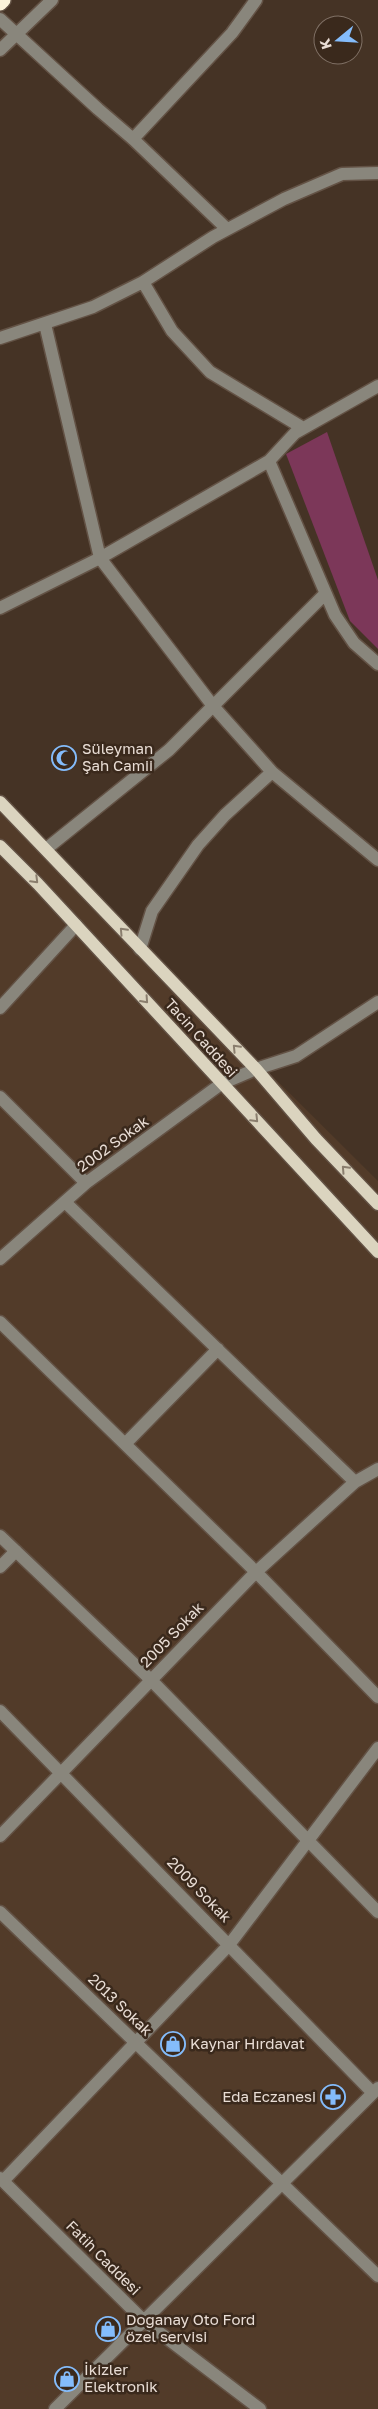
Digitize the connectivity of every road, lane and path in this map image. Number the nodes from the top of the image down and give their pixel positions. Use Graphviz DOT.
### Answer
graph roads {
  1 [pos="3,0"];
  2 [pos="52,0"];
  3 [pos="256,0"];
  4 [pos="0,3"];
  5 [pos="0,19"];
  6 [pos="17,34"];
  7 [pos="0,50"];
  8 [pos="133,139"];
  9 [pos="378,173"];
  10 [pos="227,229"];
  11 [pos="143,282"];
  12 [pos="45,324"];
  13 [pos="0,338"];
  14 [pos="378,386"];
  15 [pos="304,428"];
  16 [pos="269,461"];
  17 [pos="100,558"];
  18 [pos="325,594"];
  19 [pos="0,608"];
  20 [pos="378,664"];
  21 [pos="213,706"];
  22 [pos="272,772"];
  23 [pos="0,802"];
  24 [pos="0,846"];
  25 [pos="46,848"];
  26 [pos="378,860"];
  27 [pos="76,925"];
  28 [pos="140,949"];
  29 [pos="378,1002"];
  30 [pos="0,1008"];
  31 [pos="256,1069"];
  32 [pos="221,1084"];
  33 [pos="0,1097"];
  34 [pos="86,1183"];
  35 [pos="65,1202"];
  36 [pos="378,1204"];
  37 [pos="378,1252"];
  38 [pos="0,1259"];
  39 [pos="0,1322"];
  40 [pos="218,1349"];
  41 [pos="125,1444"];
  42 [pos="378,1470"];
  43 [pos="355,1482"];
  44 [pos="0,1536"];
  45 [pos="16,1551"];
  46 [pos="0,1567"];
  47 [pos="256,1572"];
  48 [pos="151,1680"];
  49 [pos="378,1697"];
  50 [pos="0,1712"];
  51 [pos="378,1748"];
  52 [pos="61,1772"];
  53 [pos="0,1836"];
  54 [pos="308,1840"];
  55 [pos="0,1912"];
  56 [pos="378,1912"];
  57 [pos="229,1944"];
  58 [pos="136,2042"];
  59 [pos="376,2091"];
  60 [pos="1,2180"];
  61 [pos="281,2184"];
  62 [pos="378,2276"];
  63 [pos="143,2320"];
  64 [pos="256,2408"];
  65 [pos="56,2409"];
  1 -- 4 [label="highway"];
  2 -- 6 [label="street"];
  3 -- 8 [label="street"];
  5 -- 6 [label="street"];
  6 -- 7 [label="street"];
  6 -- 8 [label="street"];
  8 -- 10 [label="street"];
  9 -- 10 [label="street"];
  10 -- 11 [label="street"];
  11 -- 12 [label="street"];
  11 -- 15 [label="street"];
  12 -- 13 [label="street"];
  12 -- 17 [label="street"];
  14 -- 15 [label="street"];
  15 -- 16 [label="street"];
  16 -- 17 [label="street"];
  16 -- 18 [label="street"];
  17 -- 19 [label="street"];
  17 -- 21 [label="street"];
  18 -- 20 [label="street"];
  18 -- 21 [label="street"];
  21 -- 22 [label="street"];
  21 -- 25 [label="street"];
  22 -- 26 [label="street"];
  22 -- 28 [label="street"];
  23 -- 25 [label="main road, Tacin Caddesi"];
  24 -- 27 [label="main road, Tacin Caddesi, one-way"];
  28 -- 25 [label="main road, Tacin Caddesi, one-way"];
  27 -- 30 [label="street"];
  27 -- 32 [label="main road, Tacin Caddesi, one-way"];
  31 -- 28 [label="main road, Tacin Caddesi, one-way"];
  29 -- 31 [label="street, 2002 Sokak"];
  31 -- 32 [label="street, 2002 Sokak"];
  36 -- 31 [label="main road, Tacin Caddesi, one-way"];
  32 -- 34 [label="street, 2002 Sokak"];
  32 -- 37 [label="main road, Tacin Caddesi, one-way"];
  33 -- 34 [label="street"];
  34 -- 35 [label="street, 2002 Sokak"];
  35 -- 38 [label="street, 2002 Sokak"];
  35 -- 40 [label="street"];
  39 -- 41 [label="street"];
  40 -- 41 [label="street"];
  40 -- 43 [label="street"];
  41 -- 47 [label="street"];
  42 -- 43 [label="street, 2005 Sokak"];
  43 -- 47 [label="street, 2005 Sokak"];
  44 -- 45 [label="street"];
  45 -- 46 [label="street"];
  45 -- 48 [label="street"];
  47 -- 48 [label="street, 2005 Sokak"];
  47 -- 49 [label="street"];
  48 -- 52 [label="street, 2005 Sokak"];
  48 -- 54 [label="street"];
  50 -- 52 [label="street, 2009 Sokak"];
  51 -- 54 [label="street"];
  52 -- 53 [label="street, 2005 Sokak"];
  52 -- 57 [label="street, 2009 Sokak"];
  54 -- 56 [label="street"];
  54 -- 57 [label="street"];
  55 -- 58 [label="street, 2013 Sokak"];
  57 -- 58 [label="street"];
  57 -- 59 [label="street, 2009 Sokak"];
  58 -- 60 [label="street"];
  58 -- 61 [label="street, 2013 Sokak"];
  59 -- 61 [label="street"];
  60 -- 63 [label="street, Fatih Caddesi"];
  61 -- 62 [label="street, 2013 Sokak"];
  61 -- 63 [label="street"];
  63 -- 64 [label="street, Fatih Caddesi"];
  63 -- 65 [label="street"];
}
